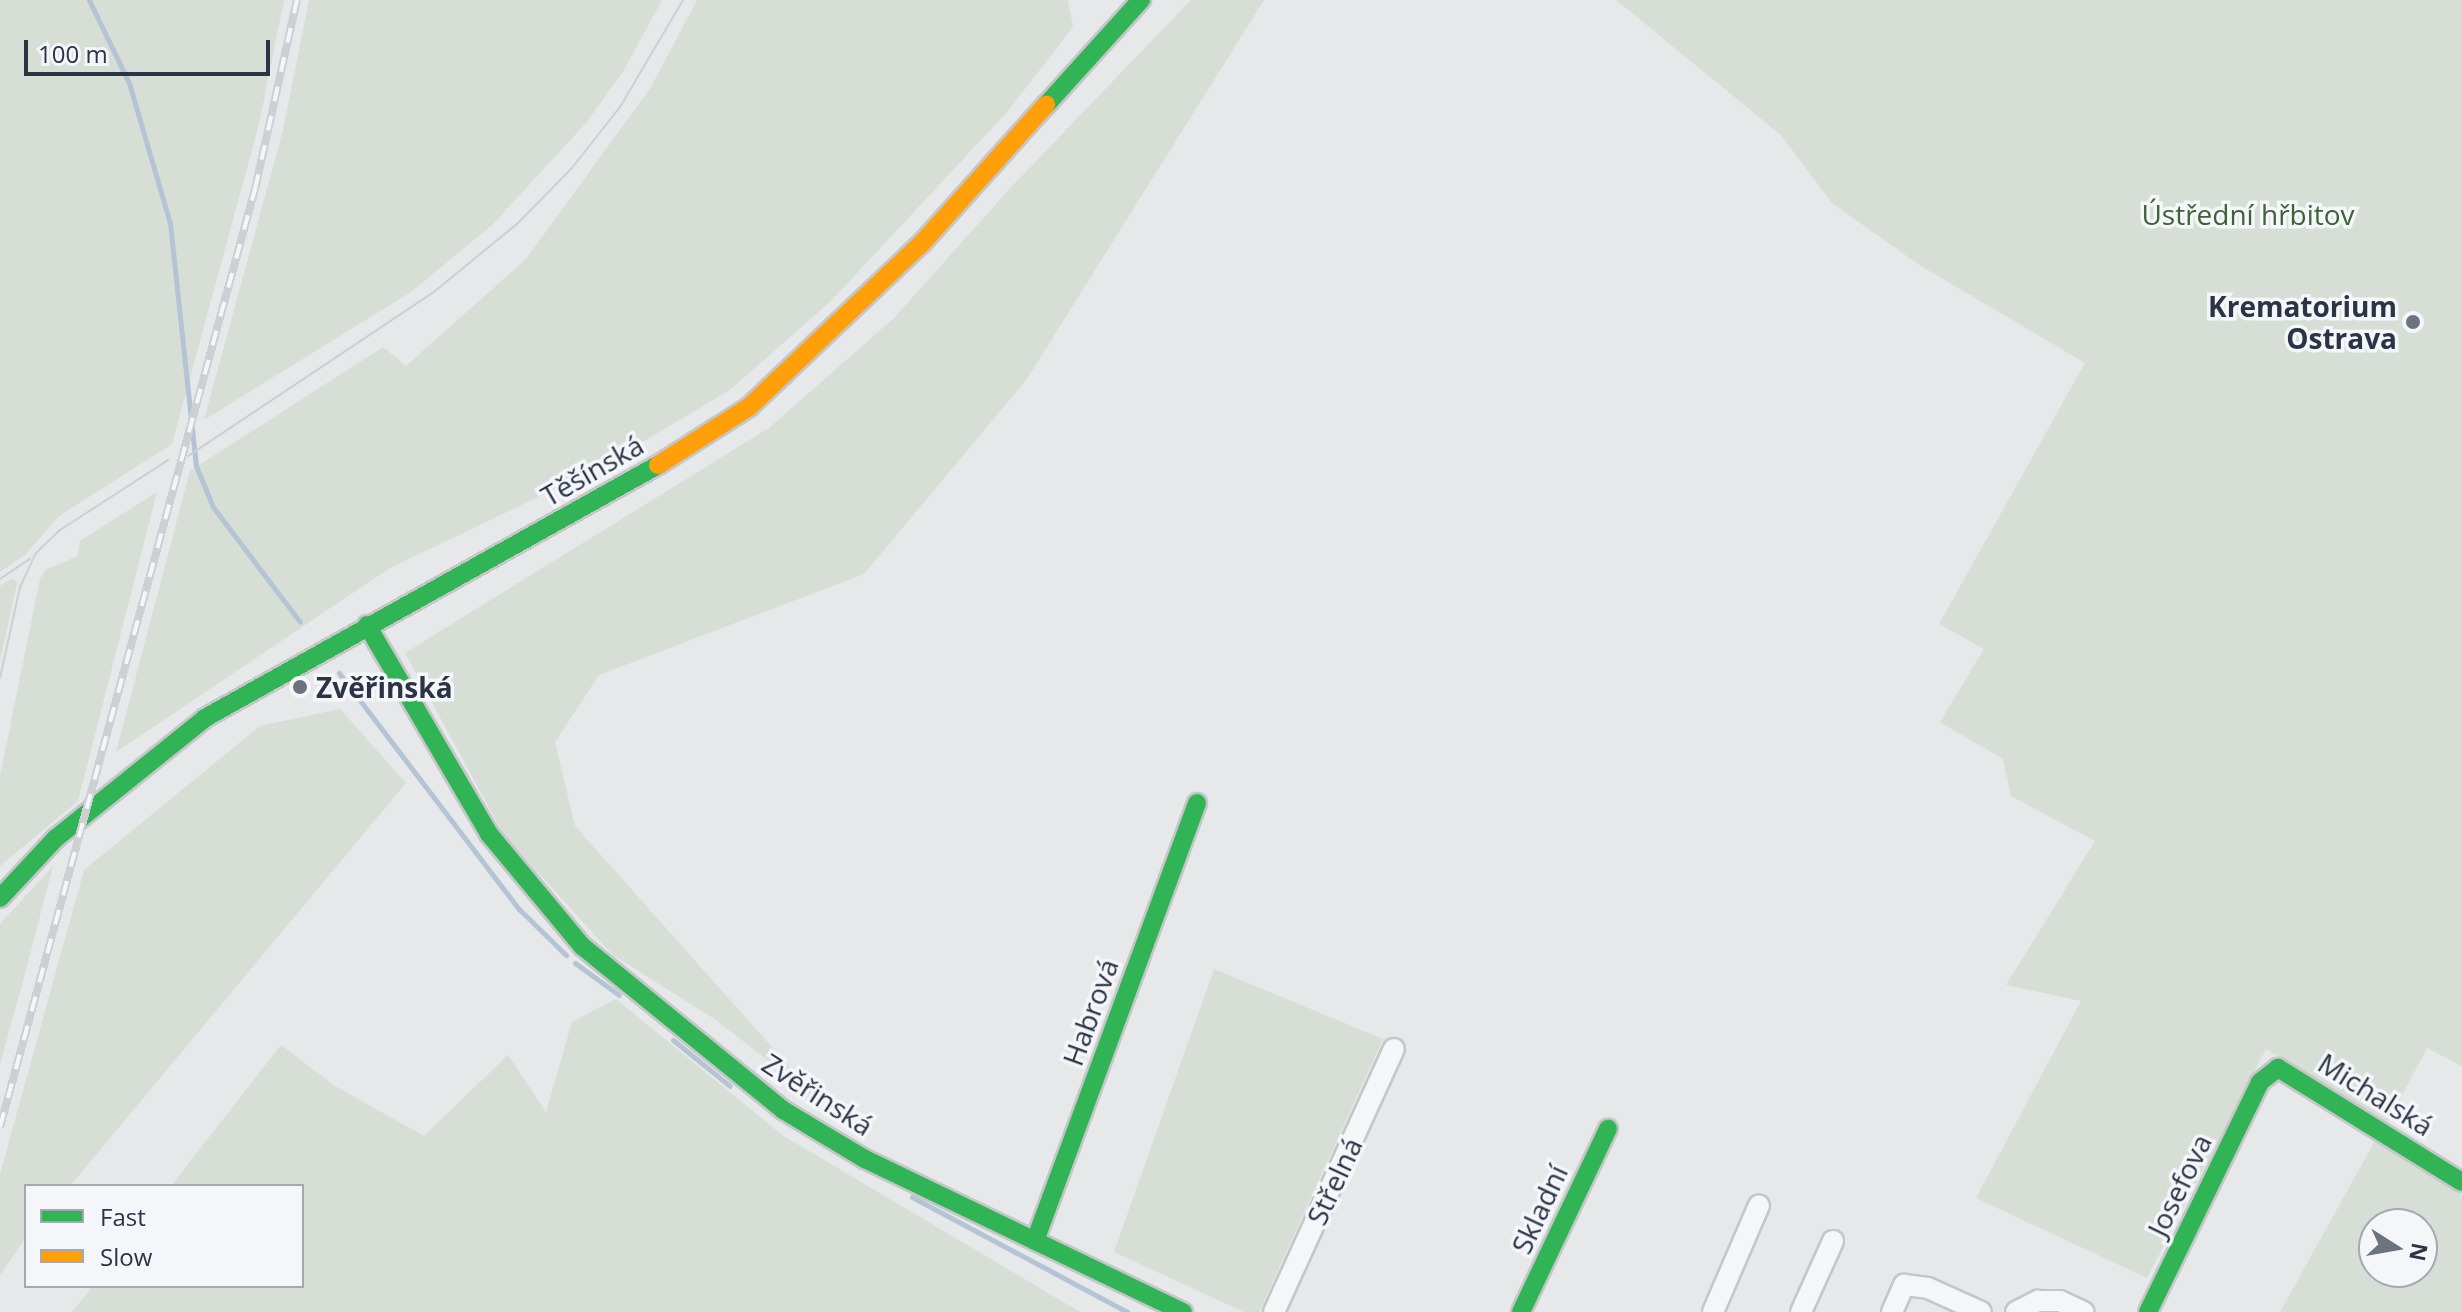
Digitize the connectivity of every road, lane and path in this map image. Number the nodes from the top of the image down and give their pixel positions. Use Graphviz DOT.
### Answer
graph roads {
  1 [pos="1141,0"];
  2 [pos="367,625"];
  3 [pos="1197,803"];
  4 [pos="0,898"];
  5 [pos="1394,1049"];
  6 [pos="2260,1082"];
  7 [pos="1608,1129"];
  8 [pos="2462,1182"];
  9 [pos="1759,1205"];
  10 [pos="1035,1241"];
  11 [pos="1833,1241"];
  12 [pos="1183,1312"];
  13 [pos="1274,1312"];
  14 [pos="1521,1312"];
  15 [pos="1713,1312"];
  16 [pos="1801,1312"];
  17 [pos="1892,1312"];
  18 [pos="1981,1312"];
  19 [pos="2016,1312"];
  20 [pos="2084,1312"];
  21 [pos="2148,1312"];
  1 -- 2 [label="street, Těšínská"];
  2 -- 4 [label="street, Těšínská"];
  2 -- 10 [label="street, Zvěřinská"];
  3 -- 10 [label="street, Habrová"];
  5 -- 13 [label="street, Střelná"];
  6 -- 8 [label="street, Michalská"];
  6 -- 21 [label="street, Josefova"];
  7 -- 14 [label="street, Skladní"];
  9 -- 15 [label="street"];
  10 -- 12 [label="street, Zvěřinská"];
  11 -- 16 [label="street"];
  17 -- 18 [label="street"];
  19 -- 20 [label="street"];
}
